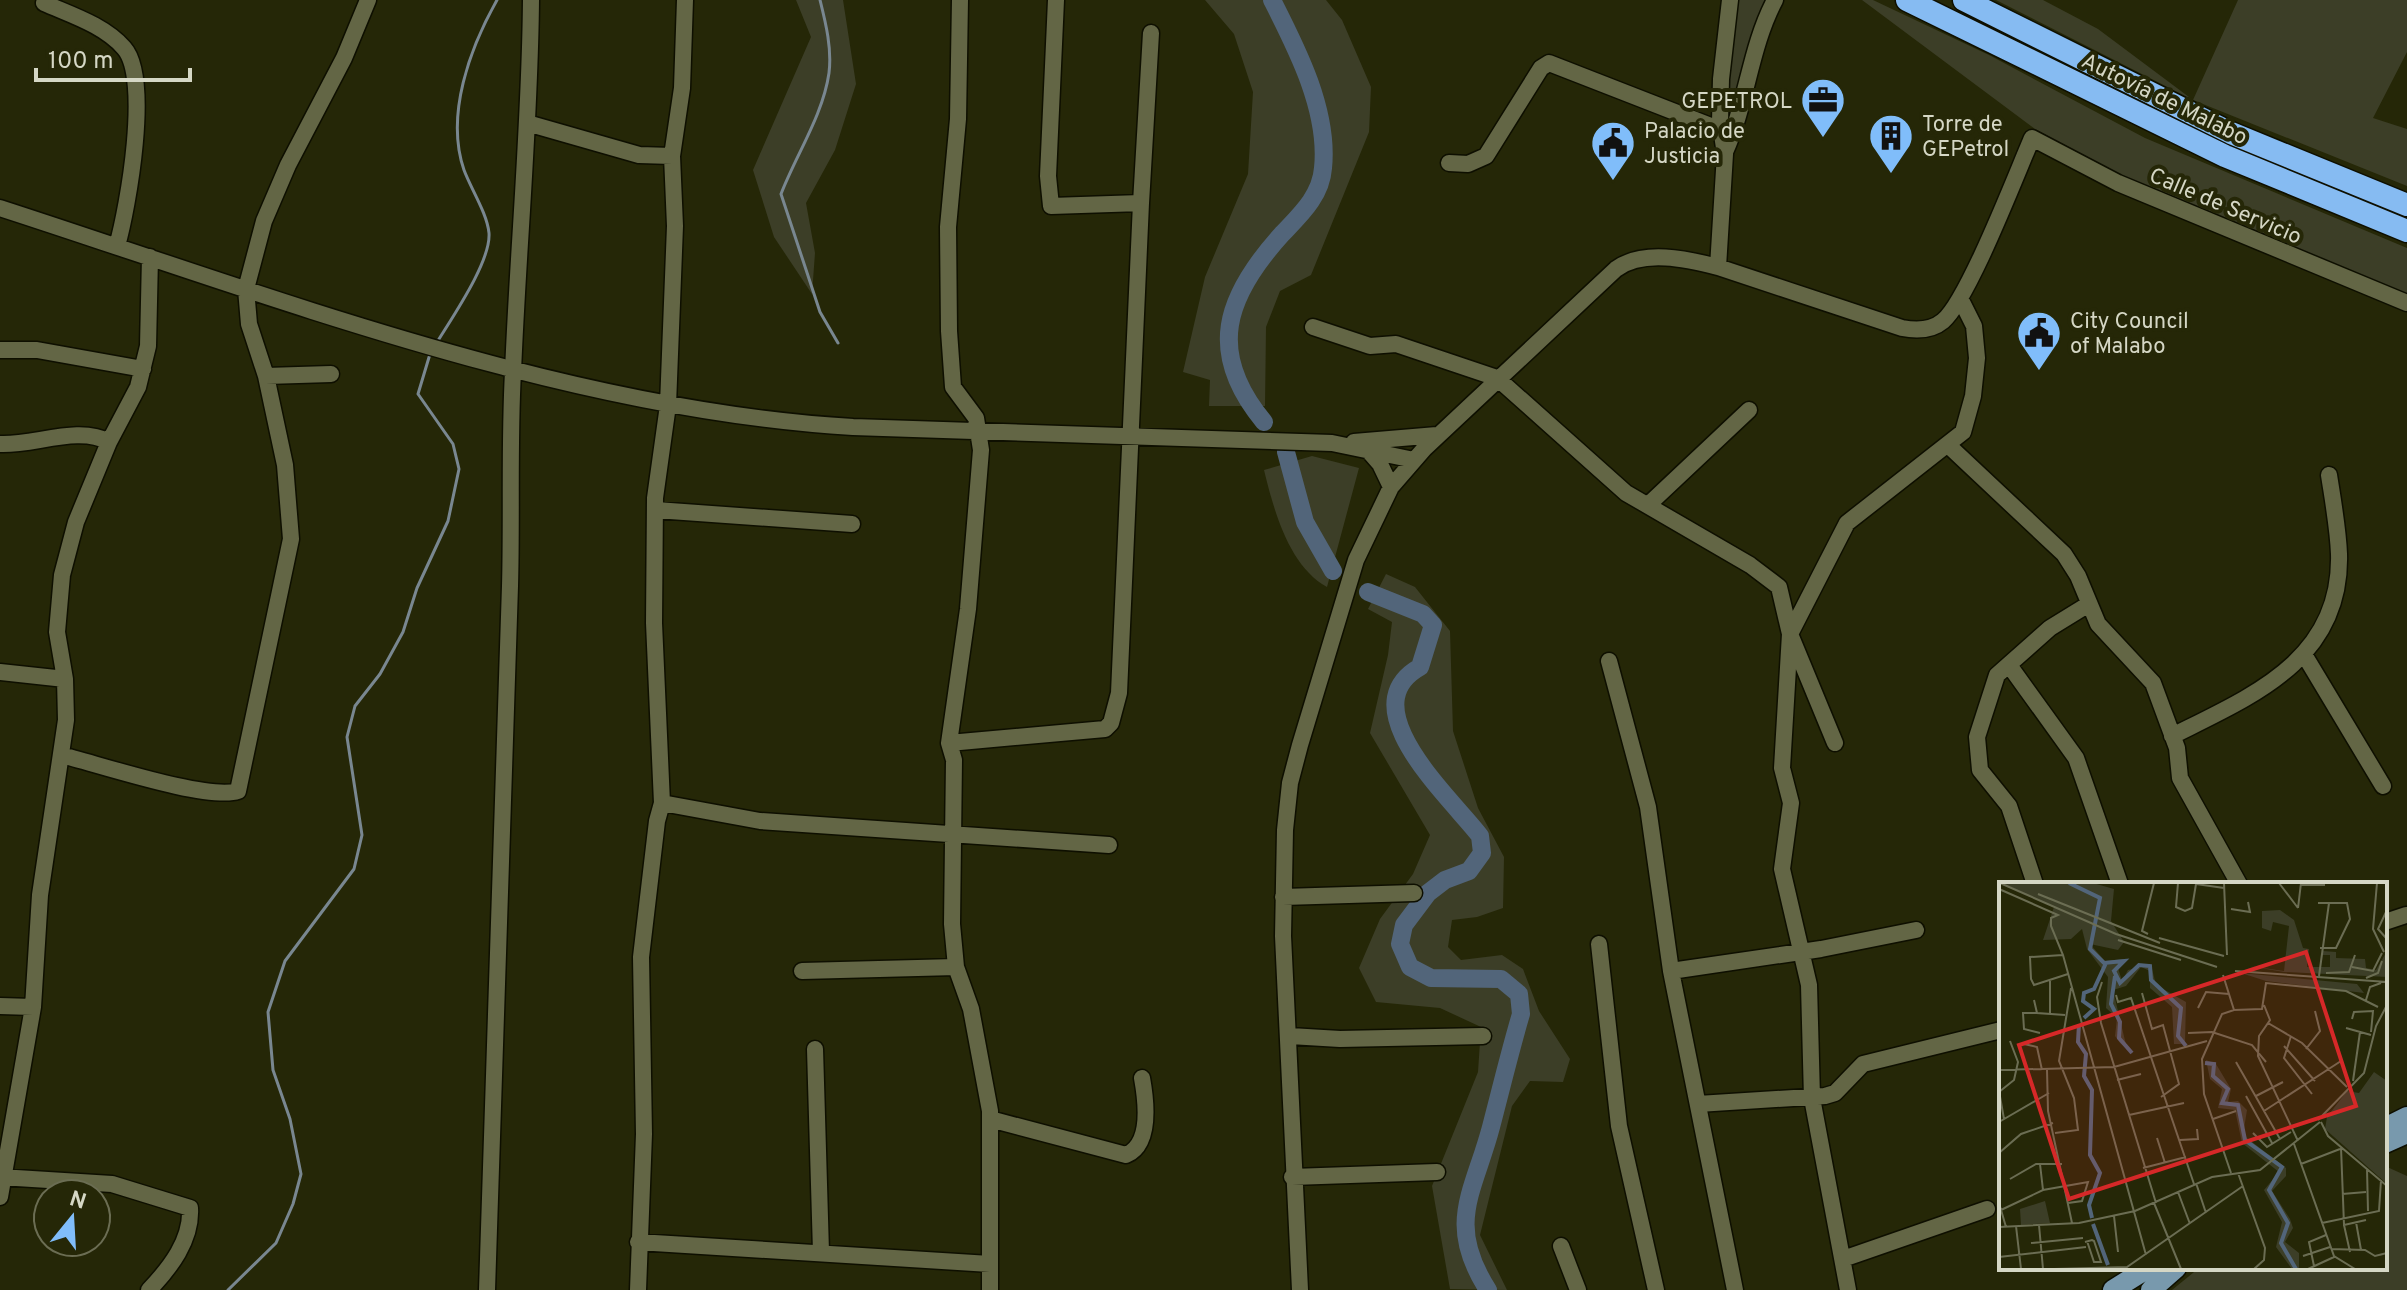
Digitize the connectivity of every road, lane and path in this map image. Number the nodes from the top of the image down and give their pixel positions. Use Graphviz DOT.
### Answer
graph roads {
  1 [pos="368,0"];
  2 [pos="531,0"];
  3 [pos="685,0"];
  4 [pos="960,0"];
  5 [pos="1056,0"];
  6 [pos="1730,0"];
  7 [pos="1775,0"];
  8 [pos="1907,0"];
  9 [pos="1964,0"];
  10 [pos="44,3"];
  11 [pos="1151,33"];
  12 [pos="527,123"];
  13 [pos="1721,130"];
  14 [pos="1725,154"];
  15 [pos="672,156"];
  16 [pos="1449,163"];
  17 [pos="1141,203"];
  18 [pos="2407,205"];
  19 [pos="0,208"];
  20 [pos="2407,231"];
  21 [pos="117,246"];
  22 [pos="150,257"];
  23 [pos="1718,267"];
  24 [pos="246,289"];
  25 [pos="1960,298"];
  26 [pos="2407,303"];
  27 [pos="1313,327"];
  28 [pos="0,350"];
  29 [pos="513,367"];
  30 [pos="143,369"];
  31 [pos="331,374"];
  32 [pos="266,376"];
  33 [pos="1497,378"];
  34 [pos="668,405"];
  35 [pos="1749,410"];
  36 [pos="979,431"];
  37 [pos="1438,435"];
  38 [pos="1132,437"];
  39 [pos="1392,439"];
  40 [pos="109,442"];
  41 [pos="0,444"];
  42 [pos="1348,444"];
  43 [pos="1949,446"];
  44 [pos="1367,449"];
  45 [pos="1419,454"];
  46 [pos="2329,475"];
  47 [pos="1391,487"];
  48 [pos="1648,505"];
  49 [pos="656,510"];
  50 [pos="852,524"];
  51 [pos="2089,604"];
  52 [pos="1790,634"];
  53 [pos="2305,656"];
  54 [pos="1609,661"];
  55 [pos="2009,665"];
  56 [pos="0,672"];
  57 [pos="65,679"];
  58 [pos="2172,736"];
  59 [pos="949,743"];
  60 [pos="1835,743"];
  61 [pos="61,755"];
  62 [pos="2383,786"];
  63 [pos="662,803"];
  64 [pos="952,832"];
  65 [pos="1109,845"];
  66 [pos="2034,882"];
  67 [pos="2119,882"];
  68 [pos="2238,882"];
  69 [pos="1414,893"];
  70 [pos="1283,897"];
  71 [pos="2406,915"];
  72 [pos="2387,921"];
  73 [pos="1916,930"];
  74 [pos="1599,944"];
  75 [pos="1804,952"];
  76 [pos="956,967"];
  77 [pos="802,971"];
  78 [pos="1671,971"];
  79 [pos="0,1006"];
  80 [pos="33,1007"];
  81 [pos="1999,1030"];
  82 [pos="1290,1036"];
  83 [pos="1483,1036"];
  84 [pos="815,1049"];
  85 [pos="1142,1078"];
  86 [pos="1812,1098"];
  87 [pos="1698,1104"];
  88 [pos="990,1119"];
  89 [pos="1437,1172"];
  90 [pos="2,1177"];
  91 [pos="1292,1177"];
  92 [pos="0,1197"];
  93 [pos="1987,1209"];
  94 [pos="638,1242"];
  95 [pos="1561,1246"];
  96 [pos="821,1252"];
  97 [pos="1843,1259"];
  98 [pos="990,1264"];
  99 [pos="2145,1270"];
  100 [pos="2174,1270"];
  101 [pos="149,1290"];
  102 [pos="487,1290"];
  103 [pos="638,1290"];
  104 [pos="990,1290"];
  105 [pos="1300,1290"];
  106 [pos="1578,1290"];
  107 [pos="1656,1290"];
  108 [pos="1735,1290"];
  109 [pos="1848,1290"];
  110 [pos="2113,1290"];
  111 [pos="2151,1290"];
  1 -- 24 [label="street"];
  2 -- 12 [label="street"];
  3 -- 15 [label="street"];
  4 -- 36 [label="street"];
  5 -- 17 [label="street"];
  6 -- 13 [label="street"];
  7 -- 14 [label="street"];
  8 -- 20 [label="highway, Autovía de Malabo"];
  9 -- 18 [label="highway, Autovía de Malabo"];
  10 -- 21 [label="street"];
  11 -- 17 [label="street"];
  12 -- 15 [label="street"];
  12 -- 29 [label="street"];
  13 -- 14 [label="street"];
  13 -- 16 [label="street"];
  14 -- 23 [label="street"];
  15 -- 34 [label="street"];
  17 -- 38 [label="street"];
  19 -- 21 [label="street"];
  21 -- 22 [label="street"];
  22 -- 24 [label="street"];
  22 -- 30 [label="street"];
  23 -- 25 [label="street"];
  23 -- 33 [label="street"];
  24 -- 29 [label="street"];
  24 -- 32 [label="street"];
  25 -- 26 [label="street, Calle de Servicio"];
  25 -- 43 [label="street"];
  27 -- 33 [label="street"];
  28 -- 30 [label="street"];
  29 -- 34 [label="street"];
  29 -- 102 [label="street"];
  30 -- 40 [label="street"];
  31 -- 32 [label="street"];
  32 -- 61 [label="street"];
  33 -- 37 [label="street"];
  33 -- 48 [label="street"];
  34 -- 36 [label="street"];
  34 -- 49 [label="street"];
  35 -- 48 [label="street"];
  36 -- 38 [label="street"];
  36 -- 59 [label="street"];
  37 -- 39 [label="street"];
  37 -- 45 [label="street"];
  38 -- 42 [label="street"];
  38 -- 59 [label="street"];
  39 -- 42 [label="street"];
  39 -- 45 [label="street"];
  40 -- 41 [label="street"];
  40 -- 57 [label="street"];
  42 -- 44 [label="street"];
  43 -- 51 [label="street"];
  43 -- 52 [label="street"];
  44 -- 45 [label="street"];
  44 -- 47 [label="street"];
  45 -- 47 [label="street"];
  46 -- 53 [label="street"];
  47 -- 70 [label="street"];
  48 -- 52 [label="street"];
  49 -- 50 [label="street"];
  49 -- 63 [label="street"];
  51 -- 55 [label="street"];
  51 -- 58 [label="street"];
  52 -- 60 [label="street"];
  52 -- 75 [label="street"];
  53 -- 58 [label="street"];
  53 -- 62 [label="street"];
  54 -- 78 [label="street"];
  55 -- 66 [label="street"];
  55 -- 67 [label="street"];
  56 -- 57 [label="street"];
  57 -- 61 [label="street"];
  58 -- 68 [label="street"];
  59 -- 64 [label="street"];
  61 -- 80 [label="street"];
  63 -- 64 [label="street"];
  63 -- 94 [label="street"];
  64 -- 65 [label="street"];
  64 -- 76 [label="street"];
  69 -- 70 [label="street"];
  70 -- 82 [label="street"];
  71 -- 72 [label="street"];
  73 -- 75 [label="street"];
  74 -- 107 [label="street"];
  75 -- 78 [label="street"];
  75 -- 86 [label="street"];
  76 -- 77 [label="street"];
  76 -- 88 [label="street"];
  78 -- 87 [label="street"];
  79 -- 80 [label="street"];
  80 -- 90 [label="street"];
  81 -- 86 [label="street"];
  82 -- 83 [label="street"];
  82 -- 91 [label="street"];
  84 -- 96 [label="street"];
  85 -- 88 [label="street"];
  86 -- 87 [label="street"];
  86 -- 97 [label="street"];
  87 -- 108 [label="street"];
  88 -- 98 [label="street"];
  89 -- 91 [label="street"];
  90 -- 92 [label="street"];
  90 -- 101 [label="street"];
  91 -- 105 [label="street"];
  93 -- 97 [label="street"];
  94 -- 96 [label="street"];
  94 -- 103 [label="street"];
  95 -- 106 [label="street"];
  96 -- 98 [label="street"];
  97 -- 109 [label="street"];
  98 -- 104 [label="street"];
  99 -- 110 [label="main road"];
  100 -- 111 [label="main road"];
}
